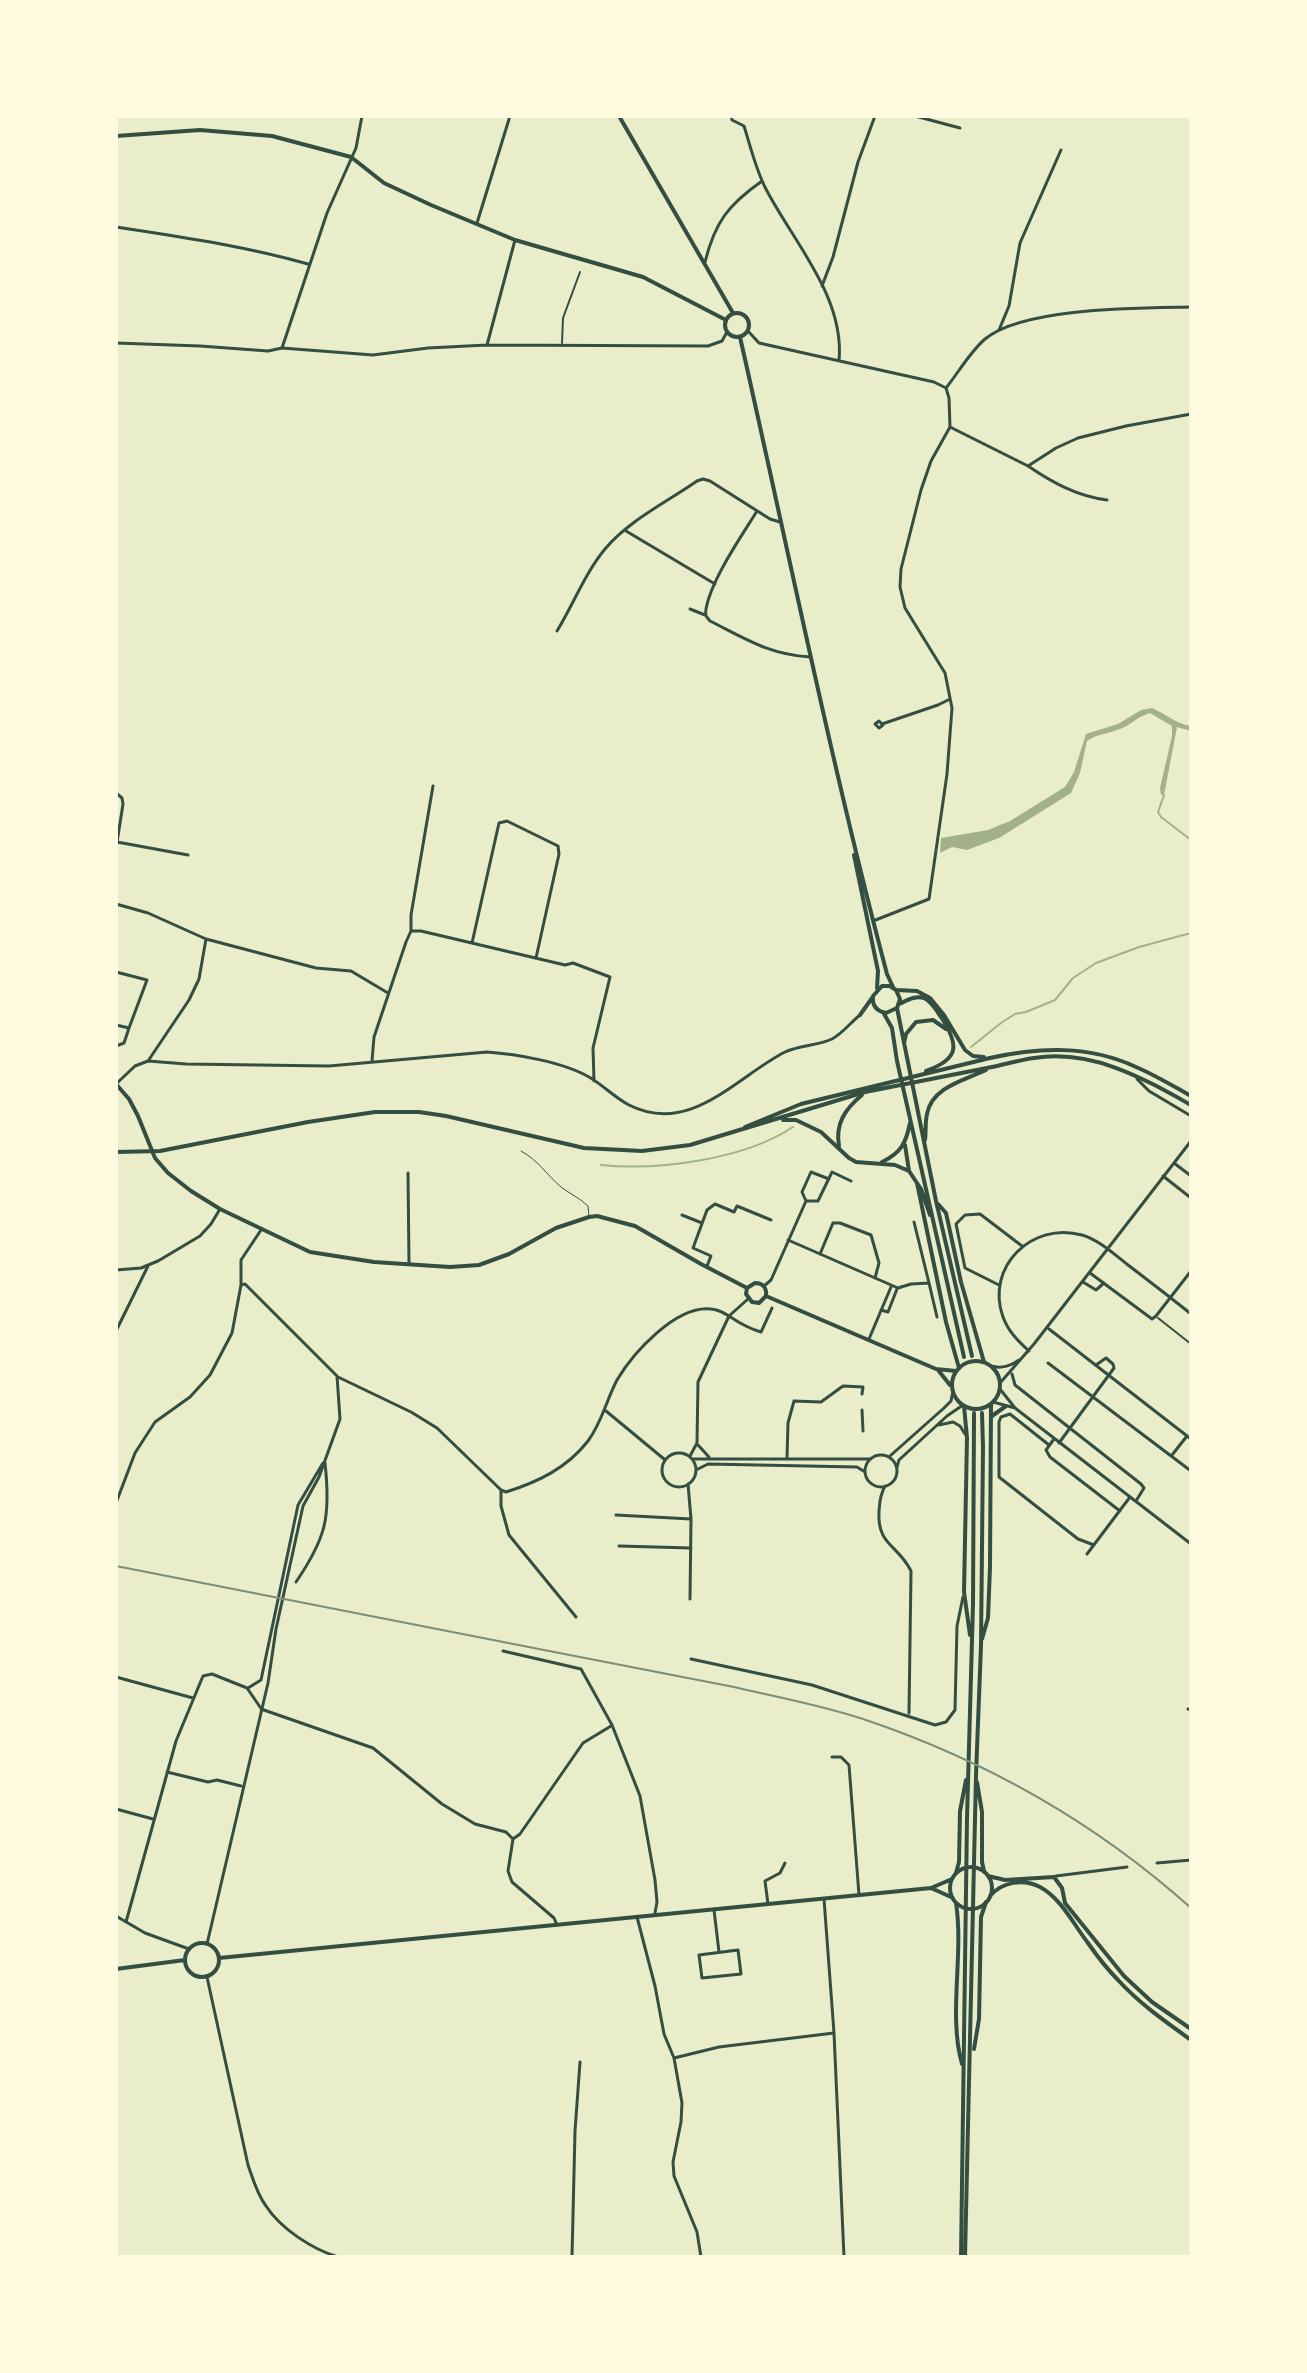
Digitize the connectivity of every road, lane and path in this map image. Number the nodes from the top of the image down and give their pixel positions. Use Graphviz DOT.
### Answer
graph roads {
  1 [pos="362,116"];
  2 [pos="510,116"];
  3 [pos="619,116"];
  4 [pos="731,116"];
  5 [pos="875,116"];
  6 [pos="915,116"];
  7 [pos="960,128"];
  8 [pos="116,136"];
  9 [pos="1061,150"];
  10 [pos="351,157"];
  11 [pos="762,181"];
  12 [pos="477,225"];
  13 [pos="116,227"];
  14 [pos="515,240"];
  15 [pos="705,262"];
  16 [pos="308,264"];
  17 [pos="580,272"];
  18 [pos="822,286"];
  19 [pos="1191,307"];
  20 [pos="733,313"];
  21 [pos="726,320"];
  22 [pos="999,330"];
  23 [pos="748,331"];
  24 [pos="727,332"];
  25 [pos="740,337"];
  26 [pos="116,343"];
  27 [pos="487,345"];
  28 [pos="562,346"];
  29 [pos="282,348"];
  30 [pos="839,361"];
  31 [pos="946,388"];
  32 [pos="1191,414"];
  33 [pos="950,427"];
  34 [pos="1028,466"];
  35 [pos="1107,500"];
  36 [pos="757,511"];
  37 [pos="780,522"];
  38 [pos="626,531"];
  39 [pos="715,584"];
  40 [pos="690,609"];
  41 [pos="706,616"];
  42 [pos="557,631"];
  43 [pos="810,657"];
  44 [pos="951,698"];
  45 [pos="938,705"];
  46 [pos="952,708"];
  47 [pos="882,724"];
  48 [pos="433,786"];
  49 [pos="116,793"];
  50 [pos="850,829"];
  51 [pos="117,842"];
  52 [pos="116,849"];
  53 [pos="188,855"];
  54 [pos="116,904"];
  55 [pos="873,921"];
  56 [pos="411,931"];
  57 [pos="206,939"];
  58 [pos="472,943"];
  59 [pos="536,958"];
  60 [pos="116,972"];
  61 [pos="877,988"];
  62 [pos="895,988"];
  63 [pos="388,993"];
  64 [pos="873,996"];
  65 [pos="898,1006"];
  66 [pos="881,1012"];
  67 [pos="860,1015"];
  68 [pos="116,1025"];
  69 [pos="129,1028"];
  70 [pos="951,1033"];
  71 [pos="116,1046"];
  72 [pos="904,1051"];
  73 [pos="990,1058"];
  74 [pos="148,1061"];
  75 [pos="372,1061"];
  76 [pos="992,1067"];
  77 [pos="1132,1073"];
  78 [pos="916,1075"];
  79 [pos="594,1081"];
  80 [pos="116,1084"];
  81 [pos="865,1092"];
  82 [pos="1191,1096"];
  83 [pos="1191,1105"];
  84 [pos="1191,1116"];
  85 [pos="910,1121"];
  86 [pos="765,1123"];
  87 [pos="728,1134"];
  88 [pos="1191,1141"];
  89 [pos="905,1145"];
  90 [pos="925,1145"];
  91 [pos="840,1148"];
  92 [pos="521,1151"];
  93 [pos="116,1152"];
  94 [pos="879,1163"];
  95 [pos="1174,1163"];
  96 [pos="909,1171"];
  97 [pos="408,1173"];
  98 [pos="1163,1176"];
  99 [pos="1191,1176"];
  100 [pos="829,1179"];
  101 [pos="851,1181"];
  102 [pos="917,1183"];
  103 [pos="1191,1198"];
  104 [pos="806,1201"];
  105 [pos="936,1201"];
  106 [pos="220,1209"];
  107 [pos="682,1215"];
  108 [pos="589,1217"];
  109 [pos="771,1220"];
  110 [pos="914,1222"];
  111 [pos="702,1223"];
  112 [pos="935,1228"];
  113 [pos="261,1229"];
  114 [pos="788,1240"];
  115 [pos="1022,1246"];
  116 [pos="1107,1249"];
  117 [pos="820,1254"];
  118 [pos="409,1264"];
  119 [pos="148,1266"];
  120 [pos="707,1267"];
  121 [pos="116,1270"];
  122 [pos="1191,1271"];
  123 [pos="1090,1273"];
  124 [pos="875,1278"];
  125 [pos="1083,1282"];
  126 [pos="929,1283"];
  127 [pos="1104,1283"];
  128 [pos="241,1285"];
  129 [pos="764,1286"];
  130 [pos="892,1286"];
  131 [pos="1001,1286"];
  132 [pos="747,1288"];
  133 [pos="898,1288"];
  134 [pos="766,1296"];
  135 [pos="1170,1298"];
  136 [pos="748,1299"];
  137 [pos="772,1308"];
  138 [pos="881,1310"];
  139 [pos="1191,1314"];
  140 [pos="729,1316"];
  141 [pos="937,1317"];
  142 [pos="1154,1318"];
  143 [pos="1047,1327"];
  144 [pos="116,1331"];
  145 [pos="869,1339"];
  146 [pos="1191,1344"];
  147 [pos="1029,1351"];
  148 [pos="972,1356"];
  149 [pos="964,1357"];
  150 [pos="1023,1358"];
  151 [pos="984,1362"];
  152 [pos="1048,1363"];
  153 [pos="1096,1365"];
  154 [pos="991,1366"];
  155 [pos="936,1369"];
  156 [pos="957,1370"];
  157 [pos="1012,1372"];
  158 [pos="1109,1375"];
  159 [pos="337,1376"];
  160 [pos="1000,1386"];
  161 [pos="952,1389"];
  162 [pos="862,1394"];
  163 [pos="1094,1397"];
  164 [pos="992,1403"];
  165 [pos="963,1405"];
  166 [pos="1006,1406"];
  167 [pos="1015,1408"];
  168 [pos="862,1410"];
  169 [pos="606,1411"];
  170 [pos="974,1413"];
  171 [pos="982,1413"];
  172 [pos="992,1416"];
  173 [pos="939,1425"];
  174 [pos="1070,1428"];
  175 [pos="863,1431"];
  176 [pos="967,1438"];
  177 [pos="1189,1438"];
  178 [pos="1054,1439"];
  179 [pos="697,1443"];
  180 [pos="1059,1443"];
  181 [pos="1049,1445"];
  182 [pos="1171,1456"];
  183 [pos="709,1457"];
  184 [pos="889,1457"];
  185 [pos="691,1458"];
  186 [pos="776,1458"];
  187 [pos="787,1458"];
  188 [pos="325,1459"];
  189 [pos="870,1459"];
  190 [pos="664,1460"];
  191 [pos="776,1465"];
  192 [pos="897,1467"];
  193 [pos="696,1470"];
  194 [pos="1191,1471"];
  195 [pos="865,1472"];
  196 [pos="688,1484"];
  197 [pos="874,1485"];
  198 [pos="885,1486"];
  199 [pos="501,1490"];
  200 [pos="1130,1497"];
  201 [pos="879,1498"];
  202 [pos="1136,1501"];
  203 [pos="116,1503"];
  204 [pos="1120,1511"];
  205 [pos="616,1515"];
  206 [pos="691,1519"];
  207 [pos="1191,1544"];
  208 [pos="1094,1545"];
  209 [pos="619,1546"];
  210 [pos="691,1548"];
  211 [pos="1087,1554"];
  212 [pos="296,1582"];
  213 [pos="964,1591"];
  214 [pos="690,1599"];
  215 [pos="576,1617"];
  216 [pos="274,1629"];
  217 [pos="972,1641"];
  218 [pos="981,1645"];
  219 [pos="503,1651"];
  220 [pos="691,1659"];
  221 [pos="116,1677"];
  222 [pos="247,1688"];
  223 [pos="193,1698"];
  224 [pos="261,1709"];
  225 [pos="909,1715"];
  226 [pos="612,1725"];
  227 [pos="832,1757"];
  228 [pos="968,1770"];
  229 [pos="167,1772"];
  230 [pos="976,1775"];
  231 [pos="242,1786"];
  232 [pos="116,1809"];
  233 [pos="153,1819"];
  234 [pos="513,1839"];
  235 [pos="1191,1860"];
  236 [pos="785,1863"];
  237 [pos="1157,1863"];
  238 [pos="1127,1867"];
  239 [pos="956,1873"];
  240 [pos="986,1874"];
  241 [pos="1054,1877"];
  242 [pos="952,1879"];
  243 [pos="931,1888"];
  244 [pos="1062,1888"];
  245 [pos="859,1895"];
  246 [pos="1050,1895"];
  247 [pos="990,1896"];
  248 [pos="824,1899"];
  249 [pos="954,1900"];
  250 [pos="986,1902"];
  251 [pos="768,1904"];
  252 [pos="714,1910"];
  253 [pos="654,1915"];
  254 [pos="116,1916"];
  255 [pos="637,1917"];
  256 [pos="126,1922"];
  257 [pos="557,1925"];
  258 [pos="207,1944"];
  259 [pos="189,1949"];
  260 [pos="719,1952"];
  261 [pos="219,1958"];
  262 [pos="185,1960"];
  263 [pos="116,1969"];
  264 [pos="207,1977"];
  265 [pos="1191,2029"];
  266 [pos="834,2033"];
  267 [pos="1191,2040"];
  268 [pos="971,2055"];
  269 [pos="673,2056"];
  270 [pos="580,2062"];
  271 [pos="964,2071"];
  272 [pos="338,2257"];
  273 [pos="572,2257"];
  274 [pos="701,2257"];
  275 [pos="844,2257"];
  276 [pos="963,2257"];
  1 -- 10 [label="street"];
  2 -- 12 [label="street"];
  3 -- 15 [label="main road"];
  4 -- 11 [label="street"];
  5 -- 18 [label="street"];
  6 -- 7 [label="street"];
  8 -- 10 [label="main road"];
  9 -- 22 [label="street"];
  10 -- 12 [label="main road"];
  10 -- 16 [label="street"];
  11 -- 15 [label="street"];
  11 -- 18 [label="street"];
  12 -- 14 [label="main road"];
  13 -- 16 [label="street"];
  14 -- 21 [label="main road"];
  14 -- 27 [label="street"];
  15 -- 20 [label="main road"];
  16 -- 29 [label="street"];
  17 -- 28 [label="street"];
  18 -- 30 [label="street"];
  19 -- 22 [label="street"];
  20 -- 21 [label="main road"];
  20 -- 23 [label="main road"];
  21 -- 24 [label="main road"];
  22 -- 31 [label="street"];
  23 -- 25 [label="main road"];
  23 -- 30 [label="street"];
  24 -- 25 [label="main road"];
  24 -- 28 [label="street"];
  25 -- 37 [label="main road"];
  26 -- 29 [label="street"];
  27 -- 28 [label="street"];
  27 -- 29 [label="street"];
  30 -- 31 [label="street"];
  31 -- 33 [label="street"];
  32 -- 34 [label="street"];
  33 -- 34 [label="street"];
  33 -- 44 [label="street"];
  34 -- 35 [label="street"];
  36 -- 37 [label="street"];
  36 -- 38 [label="street"];
  36 -- 39 [label="street"];
  37 -- 43 [label="main road"];
  38 -- 39 [label="street"];
  38 -- 42 [label="street"];
  39 -- 41 [label="street"];
  40 -- 41 [label="street"];
  41 -- 43 [label="street"];
  43 -- 50 [label="main road"];
  44 -- 45 [label="street"];
  44 -- 46 [label="street"];
  45 -- 46 [label="street"];
  45 -- 47 [label="street"];
  46 -- 55 [label="street"];
  48 -- 56 [label="street"];
  49 -- 51 [label="street"];
  50 -- 55 [label="main road"];
  50 -- 61 [label="main road"];
  51 -- 52 [label="street"];
  51 -- 53 [label="street"];
  54 -- 57 [label="street"];
  55 -- 62 [label="main road"];
  56 -- 58 [label="street"];
  56 -- 63 [label="street"];
  57 -- 63 [label="street"];
  57 -- 74 [label="street"];
  58 -- 59 [label="street"];
  58 -- 59 [label="street"];
  59 -- 79 [label="street"];
  60 -- 69 [label="street"];
  61 -- 62 [label="main road"];
  61 -- 64 [label="main road"];
  62 -- 65 [label="main road"];
  62 -- 73 [label="main road"];
  63 -- 75 [label="street"];
  64 -- 66 [label="main road"];
  64 -- 67 [label="main road"];
  65 -- 66 [label="main road"];
  65 -- 70 [label="main road"];
  65 -- 72 [label="main road"];
  66 -- 67 [label="main road"];
  66 -- 85 [label="main road"];
  67 -- 79 [label="street"];
  68 -- 69 [label="street"];
  69 -- 71 [label="street"];
  70 -- 72 [label="main road"];
  70 -- 78 [label="main road"];
  72 -- 90 [label="main road"];
  73 -- 78 [label="main road"];
  73 -- 82 [label="main road"];
  74 -- 75 [label="street"];
  74 -- 80 [label="street"];
  75 -- 79 [label="street"];
  76 -- 77 [label="main road"];
  76 -- 81 [label="main road"];
  76 -- 90 [label="main road"];
  77 -- 83 [label="main road"];
  77 -- 84 [label="street"];
  78 -- 87 [label="main road"];
  80 -- 106 [label="main road"];
  81 -- 86 [label="main road"];
  81 -- 91 [label="main road"];
  85 -- 89 [label="main road"];
  85 -- 112 [label="main road"];
  86 -- 87 [label="main road"];
  86 -- 91 [label="main road"];
  87 -- 93 [label="main road"];
  88 -- 95 [label="street"];
  89 -- 94 [label="main road"];
  89 -- 96 [label="main road"];
  90 -- 105 [label="main road"];
  91 -- 94 [label="main road"];
  92 -- 108 [label="lane"];
  94 -- 96 [label="main road"];
  95 -- 98 [label="street"];
  95 -- 99 [label="street"];
  96 -- 102 [label="main road"];
  97 -- 118 [label="street"];
  98 -- 103 [label="street"];
  98 -- 116 [label="street"];
  100 -- 101 [label="street"];
  100 -- 104 [label="street"];
  100 -- 104 [label="street"];
  102 -- 112 [label="main road"];
  102 -- 156 [label="main road"];
  104 -- 114 [label="street"];
  105 -- 148 [label="main road"];
  105 -- 151 [label="main road"];
  106 -- 113 [label="main road"];
  106 -- 119 [label="street"];
  107 -- 111 [label="street"];
  108 -- 118 [label="main road"];
  108 -- 120 [label="main road"];
  109 -- 111 [label="street"];
  110 -- 126 [label="street"];
  111 -- 120 [label="street"];
  112 -- 149 [label="main road"];
  113 -- 118 [label="main road"];
  113 -- 128 [label="street"];
  114 -- 117 [label="street"];
  114 -- 129 [label="street"];
  115 -- 116 [label="street"];
  115 -- 131 [label="street"];
  115 -- 131 [label="street"];
  116 -- 123 [label="street"];
  116 -- 135 [label="street"];
  117 -- 124 [label="street"];
  117 -- 124 [label="street"];
  119 -- 121 [label="street"];
  119 -- 144 [label="street"];
  120 -- 132 [label="main road"];
  122 -- 135 [label="street"];
  123 -- 125 [label="street"];
  123 -- 127 [label="street"];
  124 -- 130 [label="street"];
  125 -- 127 [label="street"];
  125 -- 143 [label="street"];
  126 -- 133 [label="street"];
  126 -- 141 [label="street"];
  127 -- 142 [label="street"];
  128 -- 159 [label="street"];
  128 -- 203 [label="street"];
  129 -- 132 [label="main road"];
  129 -- 134 [label="main road"];
  130 -- 133 [label="street"];
  130 -- 138 [label="street"];
  131 -- 147 [label="street"];
  132 -- 136 [label="main road"];
  133 -- 138 [label="street"];
  134 -- 136 [label="main road"];
  134 -- 145 [label="main road"];
  135 -- 139 [label="street"];
  135 -- 142 [label="street"];
  136 -- 140 [label="street"];
  137 -- 140 [label="street"];
  138 -- 145 [label="street"];
  140 -- 169 [label="street"];
  140 -- 179 [label="street"];
  142 -- 146 [label="street"];
  143 -- 147 [label="street"];
  143 -- 153 [label="street"];
  145 -- 155 [label="main road"];
  147 -- 150 [label="street"];
  150 -- 154 [label="street"];
  150 -- 157 [label="street"];
  151 -- 154 [label="main road"];
  151 -- 156 [label="main road"];
  152 -- 163 [label="street"];
  153 -- 158 [label="street"];
  153 -- 158 [label="street"];
  154 -- 160 [label="main road"];
  155 -- 156 [label="main road"];
  155 -- 161 [label="main road"];
  156 -- 161 [label="main road"];
  157 -- 160 [label="street"];
  157 -- 174 [label="street"];
  158 -- 163 [label="street"];
  158 -- 177 [label="street"];
  159 -- 188 [label="street"];
  159 -- 199 [label="street"];
  160 -- 164 [label="main road"];
  160 -- 167 [label="street"];
  161 -- 165 [label="main road"];
  161 -- 184 [label="street"];
  162 -- 187 [label="street"];
  163 -- 174 [label="street"];
  163 -- 182 [label="street"];
  164 -- 165 [label="main road"];
  164 -- 166 [label="street"];
  164 -- 172 [label="main road"];
  165 -- 173 [label="street"];
  165 -- 176 [label="main road"];
  166 -- 167 [label="street"];
  166 -- 172 [label="main road"];
  167 -- 178 [label="street"];
  168 -- 175 [label="street"];
  169 -- 190 [label="street"];
  169 -- 199 [label="street"];
  170 -- 217 [label="main road"];
  171 -- 218 [label="main road"];
  172 -- 218 [label="main road"];
  173 -- 176 [label="street"];
  173 -- 192 [label="street"];
  174 -- 180 [label="street"];
  174 -- 202 [label="street"];
  176 -- 213 [label="main road"];
  177 -- 182 [label="street"];
  178 -- 180 [label="street"];
  178 -- 181 [label="street"];
  179 -- 183 [label="street"];
  179 -- 185 [label="street"];
  180 -- 200 [label="street"];
  181 -- 204 [label="street"];
  181 -- 208 [label="street"];
  182 -- 194 [label="street"];
  183 -- 185 [label="street"];
  183 -- 186 [label="street"];
  184 -- 189 [label="street"];
  184 -- 192 [label="street"];
  185 -- 190 [label="street"];
  185 -- 193 [label="street"];
  186 -- 187 [label="street"];
  186 -- 191 [label="street"];
  187 -- 189 [label="street"];
  188 -- 212 [label="street"];
  188 -- 216 [label="street"];
  189 -- 195 [label="street"];
  190 -- 196 [label="street"];
  191 -- 193 [label="street"];
  191 -- 195 [label="street"];
  192 -- 198 [label="street"];
  193 -- 196 [label="street"];
  195 -- 197 [label="street"];
  196 -- 206 [label="street"];
  197 -- 198 [label="street"];
  197 -- 201 [label="street"];
  198 -- 201 [label="street"];
  199 -- 215 [label="street"];
  200 -- 202 [label="street"];
  200 -- 204 [label="street"];
  201 -- 225 [label="street"];
  202 -- 207 [label="street"];
  204 -- 208 [label="street"];
  205 -- 206 [label="street"];
  206 -- 210 [label="street"];
  208 -- 211 [label="street"];
  209 -- 210 [label="street"];
  210 -- 214 [label="street"];
  213 -- 217 [label="main road"];
  213 -- 225 [label="street"];
  216 -- 222 [label="street"];
  216 -- 224 [label="street"];
  217 -- 228 [label="main road"];
  218 -- 230 [label="main road"];
  219 -- 226 [label="street"];
  220 -- 225 [label="street"];
  221 -- 223 [label="street"];
  222 -- 223 [label="street"];
  222 -- 224 [label="street"];
  223 -- 229 [label="street"];
  224 -- 231 [label="street"];
  224 -- 234 [label="street"];
  226 -- 234 [label="street"];
  226 -- 253 [label="street"];
  227 -- 245 [label="street"];
  228 -- 239 [label="main road"];
  228 -- 271 [label="main road"];
  229 -- 231 [label="street"];
  229 -- 233 [label="street"];
  230 -- 240 [label="main road"];
  230 -- 268 [label="main road"];
  231 -- 258 [label="street"];
  232 -- 233 [label="street"];
  233 -- 256 [label="street"];
  234 -- 257 [label="street"];
  235 -- 237 [label="street"];
  236 -- 251 [label="street"];
  238 -- 241 [label="street"];
  239 -- 240 [label="main road"];
  239 -- 242 [label="main road"];
  240 -- 241 [label="main road"];
  240 -- 247 [label="main road"];
  241 -- 244 [label="main road"];
  242 -- 243 [label="main road"];
  242 -- 249 [label="main road"];
  243 -- 245 [label="main road"];
  243 -- 249 [label="main road"];
  244 -- 246 [label="main road"];
  244 -- 265 [label="main road"];
  245 -- 248 [label="main road"];
  246 -- 247 [label="main road"];
  246 -- 267 [label="main road"];
  247 -- 250 [label="main road"];
  248 -- 251 [label="main road"];
  248 -- 266 [label="street"];
  249 -- 250 [label="main road"];
  249 -- 271 [label="main road"];
  250 -- 268 [label="main road"];
  251 -- 252 [label="main road"];
  252 -- 253 [label="main road"];
  252 -- 260 [label="street"];
  253 -- 255 [label="main road"];
  254 -- 256 [label="street"];
  255 -- 257 [label="main road"];
  255 -- 269 [label="street"];
  256 -- 259 [label="street"];
  257 -- 261 [label="main road"];
  258 -- 259 [label="main road"];
  258 -- 261 [label="main road"];
  259 -- 262 [label="main road"];
  260 -- 260 [label="street"];
  261 -- 264 [label="main road"];
  262 -- 263 [label="main road"];
  262 -- 264 [label="main road"];
  264 -- 272 [label="street"];
  266 -- 269 [label="street"];
  266 -- 275 [label="street"];
  268 -- 276 [label="main road"];
  269 -- 274 [label="street"];
  270 -- 273 [label="street"];
  271 -- 276 [label="main road"];
}
